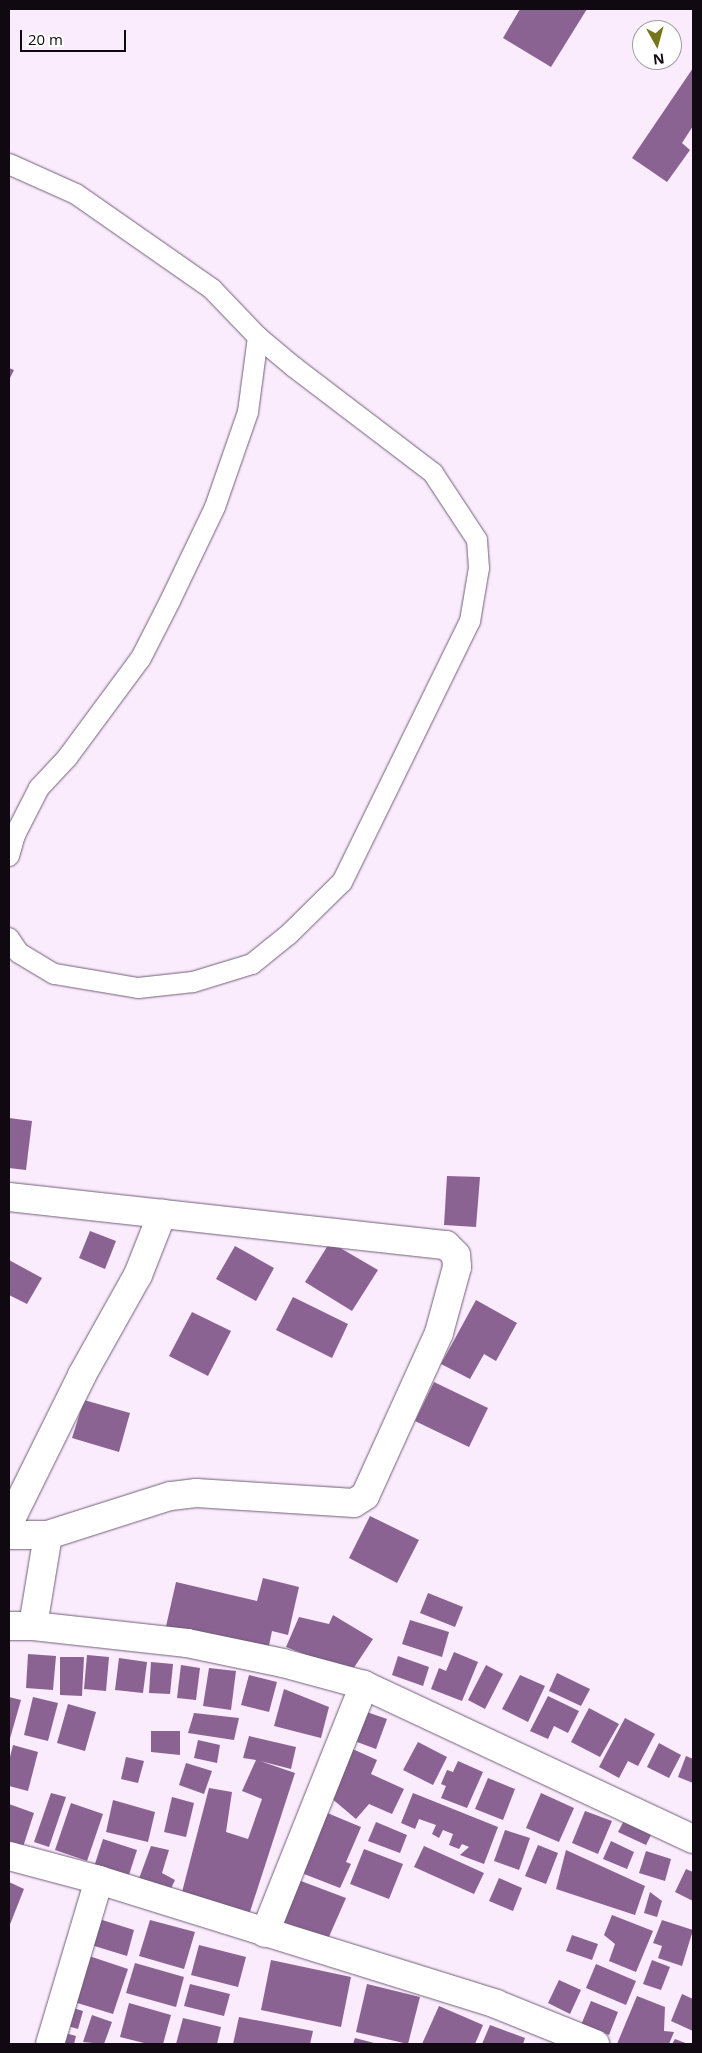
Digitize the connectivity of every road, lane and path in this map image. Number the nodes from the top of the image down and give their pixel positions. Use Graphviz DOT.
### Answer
graph roads {
  1 [pos="9,164"];
  2 [pos="258,337"];
  3 [pos="9,856"];
  4 [pos="9,938"];
  5 [pos="9,1197"];
  6 [pos="162,1214"];
  7 [pos="9,1523"];
  8 [pos="9,1535"];
  9 [pos="48,1535"];
  10 [pos="21,1626"];
  11 [pos="364,1685"];
  12 [pos="693,1839"];
  13 [pos="9,1856"];
  14 [pos="99,1880"];
  15 [pos="265,1933"];
  16 [pos="50,2044"];
  17 [pos="595,2044"];
  1 -- 2 [label="lane"];
  2 -- 3 [label="lane"];
  2 -- 4 [label="lane"];
  5 -- 6 [label="street"];
  6 -- 7 [label="street"];
  6 -- 9 [label="street"];
  8 -- 9 [label="street"];
  9 -- 10 [label="street"];
  10 -- 11 [label="street"];
  11 -- 12 [label="street"];
  11 -- 15 [label="street"];
  13 -- 14 [label="street"];
  14 -- 15 [label="street"];
  14 -- 16 [label="street"];
  15 -- 17 [label="street"];
}
